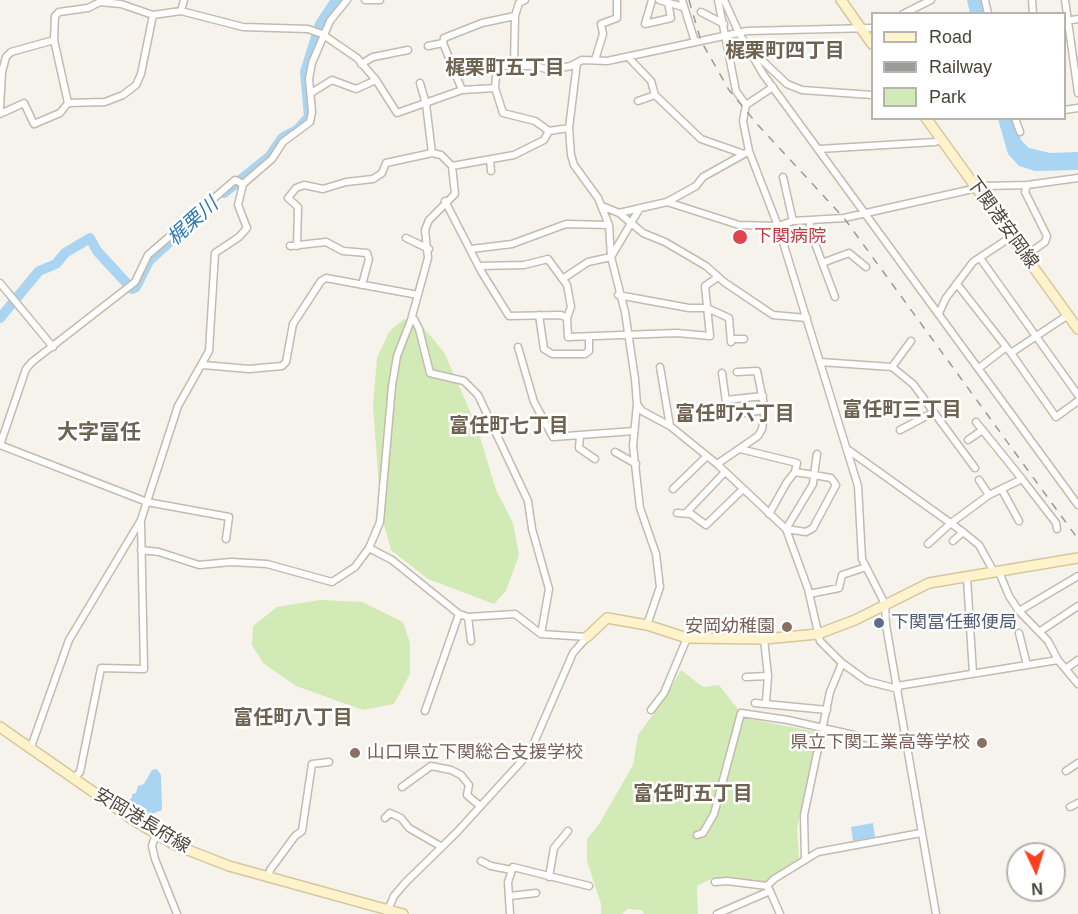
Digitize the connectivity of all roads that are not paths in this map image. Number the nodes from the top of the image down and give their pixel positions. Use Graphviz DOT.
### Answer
graph roads {
  1 [pos="184,0"];
  2 [pos="347,0"];
  3 [pos="364,0"];
  4 [pos="380,0"];
  5 [pos="525,0"];
  6 [pos="616,0"];
  7 [pos="652,0"];
  8 [pos="659,0"];
  9 [pos="718,0"];
  10 [pos="724,0"];
  11 [pos="841,0"];
  12 [pos="931,0"];
  13 [pos="108,1"];
  14 [pos="668,3"];
  15 [pos="683,4"];
  16 [pos="181,11"];
  17 [pos="701,12"];
  18 [pos="907,12"];
  19 [pos="153,15"];
  20 [pos="515,16"];
  21 [pos="1078,19"];
  22 [pos="1066,21"];
  23 [pos="724,24"];
  24 [pos="871,28"];
  25 [pos="862,30"];
  26 [pos="739,33"];
  27 [pos="323,35"];
  28 [pos="725,36"];
  29 [pos="54,40"];
  30 [pos="871,41"];
  31 [pos="695,42"];
  32 [pos="443,43"];
  33 [pos="428,46"];
  34 [pos="747,46"];
  35 [pos="408,50"];
  36 [pos="628,57"];
  37 [pos="595,60"];
  38 [pos="578,63"];
  39 [pos="361,64"];
  40 [pos="514,66"];
  41 [pos="376,80"];
  42 [pos="420,83"];
  43 [pos="773,87"];
  44 [pos="495,88"];
  45 [pos="462,90"];
  46 [pos="312,93"];
  47 [pos="1078,93"];
  48 [pos="655,95"];
  49 [pos="871,95"];
  50 [pos="638,101"];
  51 [pos="68,104"];
  52 [pos="426,104"];
  53 [pos="746,105"];
  54 [pos="0,108"];
  55 [pos="0,114"];
  56 [pos="927,120"];
  57 [pos="1016,120"];
  58 [pos="680,121"];
  59 [pos="669,123"];
  60 [pos="569,128"];
  61 [pos="549,131"];
  62 [pos="1020,132"];
  63 [pos="941,139"];
  64 [pos="819,149"];
  65 [pos="746,152"];
  66 [pos="432,153"];
  67 [pos="490,160"];
  68 [pos="452,166"];
  69 [pos="491,171"];
  70 [pos="783,177"];
  71 [pos="1078,178"];
  72 [pos="243,184"];
  73 [pos="1023,184"];
  74 [pos="977,188"];
  75 [pos="446,201"];
  76 [pos="667,202"];
  77 [pos="602,206"];
  78 [pos="640,208"];
  79 [pos="619,213"];
  80 [pos="866,213"];
  81 [pos="793,221"];
  82 [pos="810,221"];
  83 [pos="632,222"];
  84 [pos="609,225"];
  85 [pos="778,226"];
  86 [pos="1011,237"];
  87 [pos="406,238"];
  88 [pos="429,249"];
  89 [pos="471,249"];
  90 [pos="612,256"];
  91 [pos="1025,256"];
  92 [pos="980,258"];
  93 [pos="822,263"];
  94 [pos="479,266"];
  95 [pos="866,267"];
  96 [pos="564,278"];
  97 [pos="718,278"];
  98 [pos="0,283"];
  99 [pos="957,284"];
  100 [pos="362,285"];
  101 [pos="418,295"];
  102 [pos="618,295"];
  103 [pos="835,297"];
  104 [pos="707,308"];
  105 [pos="938,311"];
  106 [pos="539,315"];
  107 [pos="1068,315"];
  108 [pos="567,318"];
  109 [pos="807,318"];
  110 [pos="411,320"];
  111 [pos="1078,328"];
  112 [pos="628,335"];
  113 [pos="1036,335"];
  114 [pos="589,337"];
  115 [pos="744,339"];
  116 [pos="911,341"];
  117 [pos="53,347"];
  118 [pos="518,347"];
  119 [pos="1008,350"];
  120 [pos="820,362"];
  121 [pos="203,365"];
  122 [pos="660,367"];
  123 [pos="892,367"];
  124 [pos="979,368"];
  125 [pos="737,372"];
  126 [pos="722,373"];
  127 [pos="1078,395"];
  128 [pos="763,396"];
  129 [pos="726,400"];
  130 [pos="1078,401"];
  131 [pos="637,404"];
  132 [pos="765,410"];
  133 [pos="743,412"];
  134 [pos="934,412"];
  135 [pos="728,416"];
  136 [pos="976,422"];
  137 [pos="669,426"];
  138 [pos="900,430"];
  139 [pos="981,431"];
  140 [pos="634,432"];
  141 [pos="580,436"];
  142 [pos="968,440"];
  143 [pos="0,445"];
  144 [pos="847,448"];
  145 [pos="740,449"];
  146 [pos="615,452"];
  147 [pos="817,454"];
  148 [pos="708,456"];
  149 [pos="595,459"];
  150 [pos="636,464"];
  151 [pos="717,464"];
  152 [pos="972,466"];
  153 [pos="724,472"];
  154 [pos="795,472"];
  155 [pos="814,475"];
  156 [pos="1022,479"];
  157 [pos="979,480"];
  158 [pos="673,489"];
  159 [pos="742,490"];
  160 [pos="1002,490"];
  161 [pos="989,495"];
  162 [pos="147,502"];
  163 [pos="1078,505"];
  164 [pos="677,513"];
  165 [pos="686,513"];
  166 [pos="769,514"];
  167 [pos="141,520"];
  168 [pos="1019,521"];
  169 [pos="951,523"];
  170 [pos="786,529"];
  171 [pos="1057,529"];
  172 [pos="963,532"];
  173 [pos="226,539"];
  174 [pos="952,541"];
  175 [pos="928,544"];
  176 [pos="369,548"];
  177 [pos="141,550"];
  178 [pos="1078,558"];
  179 [pos="866,567"];
  180 [pos="997,572"];
  181 [pos="1078,576"];
  182 [pos="967,578"];
  183 [pos="809,594"];
  184 [pos="885,604"];
  185 [pos="1078,606"];
  186 [pos="1018,611"];
  187 [pos="459,614"];
  188 [pos="468,617"];
  189 [pos="647,625"];
  190 [pos="1039,632"];
  191 [pos="1019,633"];
  192 [pos="541,634"];
  193 [pos="818,634"];
  194 [pos="587,637"];
  195 [pos="687,638"];
  196 [pos="764,639"];
  197 [pos="471,641"];
  198 [pos="1058,660"];
  199 [pos="1078,660"];
  200 [pos="842,663"];
  201 [pos="1027,665"];
  202 [pos="1066,668"];
  203 [pos="974,674"];
  204 [pos="768,676"];
  205 [pos="746,677"];
  206 [pos="1078,684"];
  207 [pos="897,687"];
  208 [pos="766,702"];
  209 [pos="755,703"];
  210 [pos="651,710"];
  211 [pos="827,710"];
  212 [pos="425,711"];
  213 [pos="0,727"];
  214 [pos="822,729"];
  215 [pos="31,747"];
  216 [pos="906,747"];
  217 [pos="329,762"];
  218 [pos="1078,763"];
  219 [pos="1066,771"];
  220 [pos="74,778"];
  221 [pos="402,787"];
  222 [pos="480,806"];
  223 [pos="385,818"];
  224 [pos="568,831"];
  225 [pos="921,833"];
  226 [pos="156,834"];
  227 [pos="697,835"];
  228 [pos="442,848"];
  229 [pos="806,860"];
  230 [pos="481,861"];
  231 [pos="512,870"];
  232 [pos="549,877"];
  233 [pos="268,878"];
  234 [pos="715,882"];
  235 [pos="589,886"];
  236 [pos="768,888"];
  237 [pos="536,893"];
  238 [pos="510,896"];
  239 [pos="387,912"];
  240 [pos="177,914"];
  241 [pos="403,914"];
  242 [pos="510,914"];
  243 [pos="717,914"];
  244 [pos="780,914"];
  245 [pos="936,914"];
  1 -- 16 [label="street"];
  2 -- 27 [label="street"];
  3 -- 4 [label="street"];
  5 -- 20 [label="street"];
  6 -- 37 [label="street"];
  7 -- 14 [label="street"];
  8 -- 14 [label="street"];
  9 -- 23 [label="street"];
  10 -- 26 [label="street"];
  11 -- 25 [label="main road"];
  12 -- 18 [label="street"];
  13 -- 19 [label="street"];
  13 -- 29 [label="street"];
  14 -- 15 [label="street"];
  15 -- 31 [label="street"];
  16 -- 19 [label="street"];
  16 -- 27 [label="street"];
  17 -- 23 [label="street"];
  19 -- 51 [label="street"];
  20 -- 32 [label="street"];
  20 -- 40 [label="street"];
  21 -- 22 [label="street"];
  22 -- 47 [label="street"];
  23 -- 28 [label="street"];
  24 -- 25 [label="street"];
  25 -- 26 [label="street"];
  25 -- 30 [label="main road"];
  26 -- 28 [label="street"];
  26 -- 34 [label="street"];
  27 -- 39 [label="street"];
  27 -- 46 [label="street"];
  28 -- 31 [label="street"];
  28 -- 53 [label="street"];
  29 -- 51 [label="street"];
  29 -- 54 [label="street"];
  31 -- 36 [label="street"];
  32 -- 33 [label="street"];
  32 -- 45 [label="street"];
  34 -- 43 [label="street"];
  34 -- 49 [label="street"];
  35 -- 39 [label="street"];
  36 -- 37 [label="street"];
  36 -- 48 [label="street"];
  37 -- 38 [label="street"];
  38 -- 40 [label="street"];
  38 -- 60 [label="street"];
  39 -- 41 [label="street"];
  40 -- 44 [label="street"];
  41 -- 46 [label="street"];
  41 -- 52 [label="street"];
  42 -- 52 [label="street"];
  43 -- 53 [label="street"];
  43 -- 64 [label="street"];
  44 -- 45 [label="street"];
  44 -- 61 [label="street"];
  45 -- 52 [label="street"];
  46 -- 72 [label="street"];
  48 -- 50 [label="street"];
  48 -- 58 [label="street"];
  51 -- 55 [label="street"];
  52 -- 66 [label="street"];
  53 -- 65 [label="street"];
  56 -- 63 [label="main road, 下関港安岡線"];
  57 -- 62 [label="street"];
  58 -- 59 [label="street"];
  58 -- 65 [label="street"];
  60 -- 61 [label="street"];
  60 -- 77 [label="street"];
  61 -- 67 [label="street"];
  63 -- 64 [label="street"];
  63 -- 74 [label="main road, 下関港安岡線"];
  64 -- 80 [label="street"];
  65 -- 76 [label="street"];
  65 -- 85 [label="street"];
  66 -- 68 [label="street"];
  66 -- 100 [label="street"];
  67 -- 68 [label="street"];
  67 -- 69 [label="street"];
  68 -- 75 [label="street"];
  70 -- 81 [label="street"];
  71 -- 73 [label="street"];
  72 -- 117 [label="street"];
  72 -- 121 [label="street"];
  73 -- 74 [label="street"];
  73 -- 91 [label="street"];
  74 -- 80 [label="street"];
  74 -- 86 [label="main road, 下関港安岡線"];
  75 -- 88 [label="street"];
  75 -- 89 [label="street"];
  76 -- 78 [label="street"];
  76 -- 85 [label="street"];
  77 -- 79 [label="street"];
  77 -- 84 [label="street"];
  78 -- 79 [label="street"];
  78 -- 83 [label="street"];
  79 -- 83 [label="street"];
  80 -- 82 [label="street"];
  80 -- 105 [label="street"];
  81 -- 82 [label="street"];
  81 -- 85 [label="street"];
  82 -- 93 [label="street"];
  83 -- 90 [label="street"];
  83 -- 97 [label="street"];
  84 -- 89 [label="street"];
  84 -- 90 [label="street"];
  85 -- 109 [label="street"];
  86 -- 91 [label="main road, 下関港安岡線"];
  86 -- 92 [label="street"];
  87 -- 88 [label="street"];
  88 -- 101 [label="street"];
  89 -- 94 [label="street"];
  90 -- 96 [label="street"];
  90 -- 102 [label="street"];
  91 -- 107 [label="main road, 下関港安岡線"];
  92 -- 99 [label="street"];
  92 -- 113 [label="street"];
  93 -- 95 [label="street"];
  93 -- 103 [label="street"];
  94 -- 96 [label="street"];
  94 -- 106 [label="street"];
  96 -- 108 [label="street"];
  97 -- 104 [label="street"];
  97 -- 109 [label="street"];
  98 -- 117 [label="street"];
  99 -- 105 [label="street"];
  99 -- 119 [label="street"];
  100 -- 101 [label="street"];
  100 -- 121 [label="street"];
  101 -- 110 [label="street"];
  102 -- 104 [label="street"];
  102 -- 112 [label="street"];
  104 -- 112 [label="street"];
  104 -- 115 [label="street"];
  105 -- 124 [label="street"];
  106 -- 108 [label="street"];
  106 -- 114 [label="street"];
  107 -- 111 [label="main road, 下関港安岡線"];
  107 -- 113 [label="street"];
  108 -- 114 [label="street"];
  109 -- 120 [label="street"];
  110 -- 176 [label="street"];
  110 -- 192 [label="street"];
  112 -- 114 [label="street"];
  112 -- 131 [label="street"];
  113 -- 119 [label="street"];
  113 -- 127 [label="street"];
  116 -- 123 [label="street"];
  117 -- 143 [label="street"];
  118 -- 141 [label="street"];
  119 -- 124 [label="street"];
  119 -- 130 [label="street"];
  120 -- 123 [label="street"];
  120 -- 144 [label="street"];
  121 -- 162 [label="street"];
  122 -- 137 [label="street"];
  123 -- 134 [label="street"];
  124 -- 163 [label="street"];
  125 -- 128 [label="street"];
  126 -- 129 [label="street"];
  128 -- 129 [label="street"];
  128 -- 132 [label="street"];
  129 -- 135 [label="street"];
  131 -- 137 [label="street"];
  131 -- 140 [label="street"];
  132 -- 133 [label="street"];
  132 -- 145 [label="street"];
  134 -- 138 [label="street"];
  134 -- 152 [label="street"];
  136 -- 139 [label="street"];
  137 -- 148 [label="street"];
  139 -- 142 [label="street"];
  139 -- 156 [label="street"];
  140 -- 141 [label="street"];
  140 -- 150 [label="street"];
  141 -- 149 [label="street"];
  143 -- 162 [label="street"];
  144 -- 169 [label="street"];
  144 -- 179 [label="street"];
  145 -- 151 [label="street"];
  145 -- 154 [label="street"];
  146 -- 150 [label="street"];
  147 -- 155 [label="street"];
  148 -- 151 [label="street"];
  148 -- 158 [label="street"];
  150 -- 189 [label="street"];
  151 -- 153 [label="street"];
  153 -- 159 [label="street"];
  153 -- 165 [label="street"];
  154 -- 155 [label="street"];
  154 -- 166 [label="street"];
  155 -- 170 [label="street"];
  155 -- 170 [label="street"];
  156 -- 160 [label="street"];
  156 -- 171 [label="street"];
  157 -- 161 [label="street"];
  159 -- 165 [label="street"];
  159 -- 166 [label="street"];
  160 -- 161 [label="street"];
  160 -- 168 [label="street"];
  161 -- 169 [label="street"];
  162 -- 167 [label="street"];
  162 -- 173 [label="street"];
  164 -- 165 [label="street"];
  166 -- 170 [label="street"];
  167 -- 177 [label="street"];
  167 -- 215 [label="street"];
  169 -- 172 [label="street"];
  169 -- 175 [label="street"];
  170 -- 183 [label="street"];
  172 -- 174 [label="street"];
  172 -- 180 [label="street"];
  176 -- 177 [label="street"];
  176 -- 187 [label="street"];
  177 -- 220 [label="street"];
  178 -- 180 [label="main road"];
  179 -- 183 [label="street"];
  179 -- 184 [label="street"];
  180 -- 182 [label="main road"];
  180 -- 186 [label="street"];
  181 -- 186 [label="street"];
  182 -- 184 [label="main road"];
  182 -- 203 [label="street"];
  183 -- 193 [label="street"];
  184 -- 193 [label="main road"];
  184 -- 207 [label="street"];
  185 -- 190 [label="street"];
  186 -- 190 [label="street"];
  187 -- 188 [label="street"];
  187 -- 212 [label="street"];
  188 -- 192 [label="street"];
  188 -- 197 [label="street"];
  189 -- 194 [label="main road"];
  189 -- 195 [label="main road"];
  190 -- 198 [label="street"];
  191 -- 201 [label="street"];
  192 -- 194 [label="street"];
  193 -- 196 [label="main road"];
  193 -- 200 [label="street"];
  194 -- 222 [label="street"];
  195 -- 196 [label="main road"];
  195 -- 210 [label="street"];
  196 -- 204 [label="street"];
  198 -- 201 [label="street"];
  198 -- 202 [label="street"];
  199 -- 202 [label="street"];
  200 -- 207 [label="street"];
  200 -- 211 [label="street"];
  201 -- 203 [label="street"];
  202 -- 206 [label="street"];
  203 -- 207 [label="street"];
  204 -- 205 [label="street"];
  204 -- 208 [label="street"];
  207 -- 216 [label="street"];
  208 -- 209 [label="street"];
  208 -- 211 [label="street"];
  211 -- 214 [label="street"];
  213 -- 215 [label="main road, 安岡港長府線"];
  214 -- 216 [label="street"];
  214 -- 227 [label="street"];
  214 -- 229 [label="street"];
  215 -- 220 [label="main road, 安岡港長府線"];
  216 -- 225 [label="street"];
  217 -- 233 [label="street"];
  218 -- 219 [label="street"];
  220 -- 226 [label="main road, 安岡港長府線"];
  221 -- 222 [label="street"];
  222 -- 228 [label="street"];
  223 -- 228 [label="street"];
  224 -- 232 [label="street"];
  225 -- 229 [label="street"];
  225 -- 245 [label="street"];
  226 -- 233 [label="main road, 安岡港長府線"];
  226 -- 240 [label="street"];
  228 -- 239 [label="street"];
  229 -- 236 [label="street"];
  230 -- 231 [label="street"];
  231 -- 232 [label="street"];
  231 -- 238 [label="street"];
  232 -- 235 [label="street"];
  233 -- 239 [label="main road, 安岡港長府線"];
  234 -- 236 [label="street"];
  236 -- 243 [label="street"];
  236 -- 244 [label="street"];
  237 -- 238 [label="street"];
  238 -- 242 [label="street"];
  239 -- 241 [label="main road, 安岡港長府線"];
}
